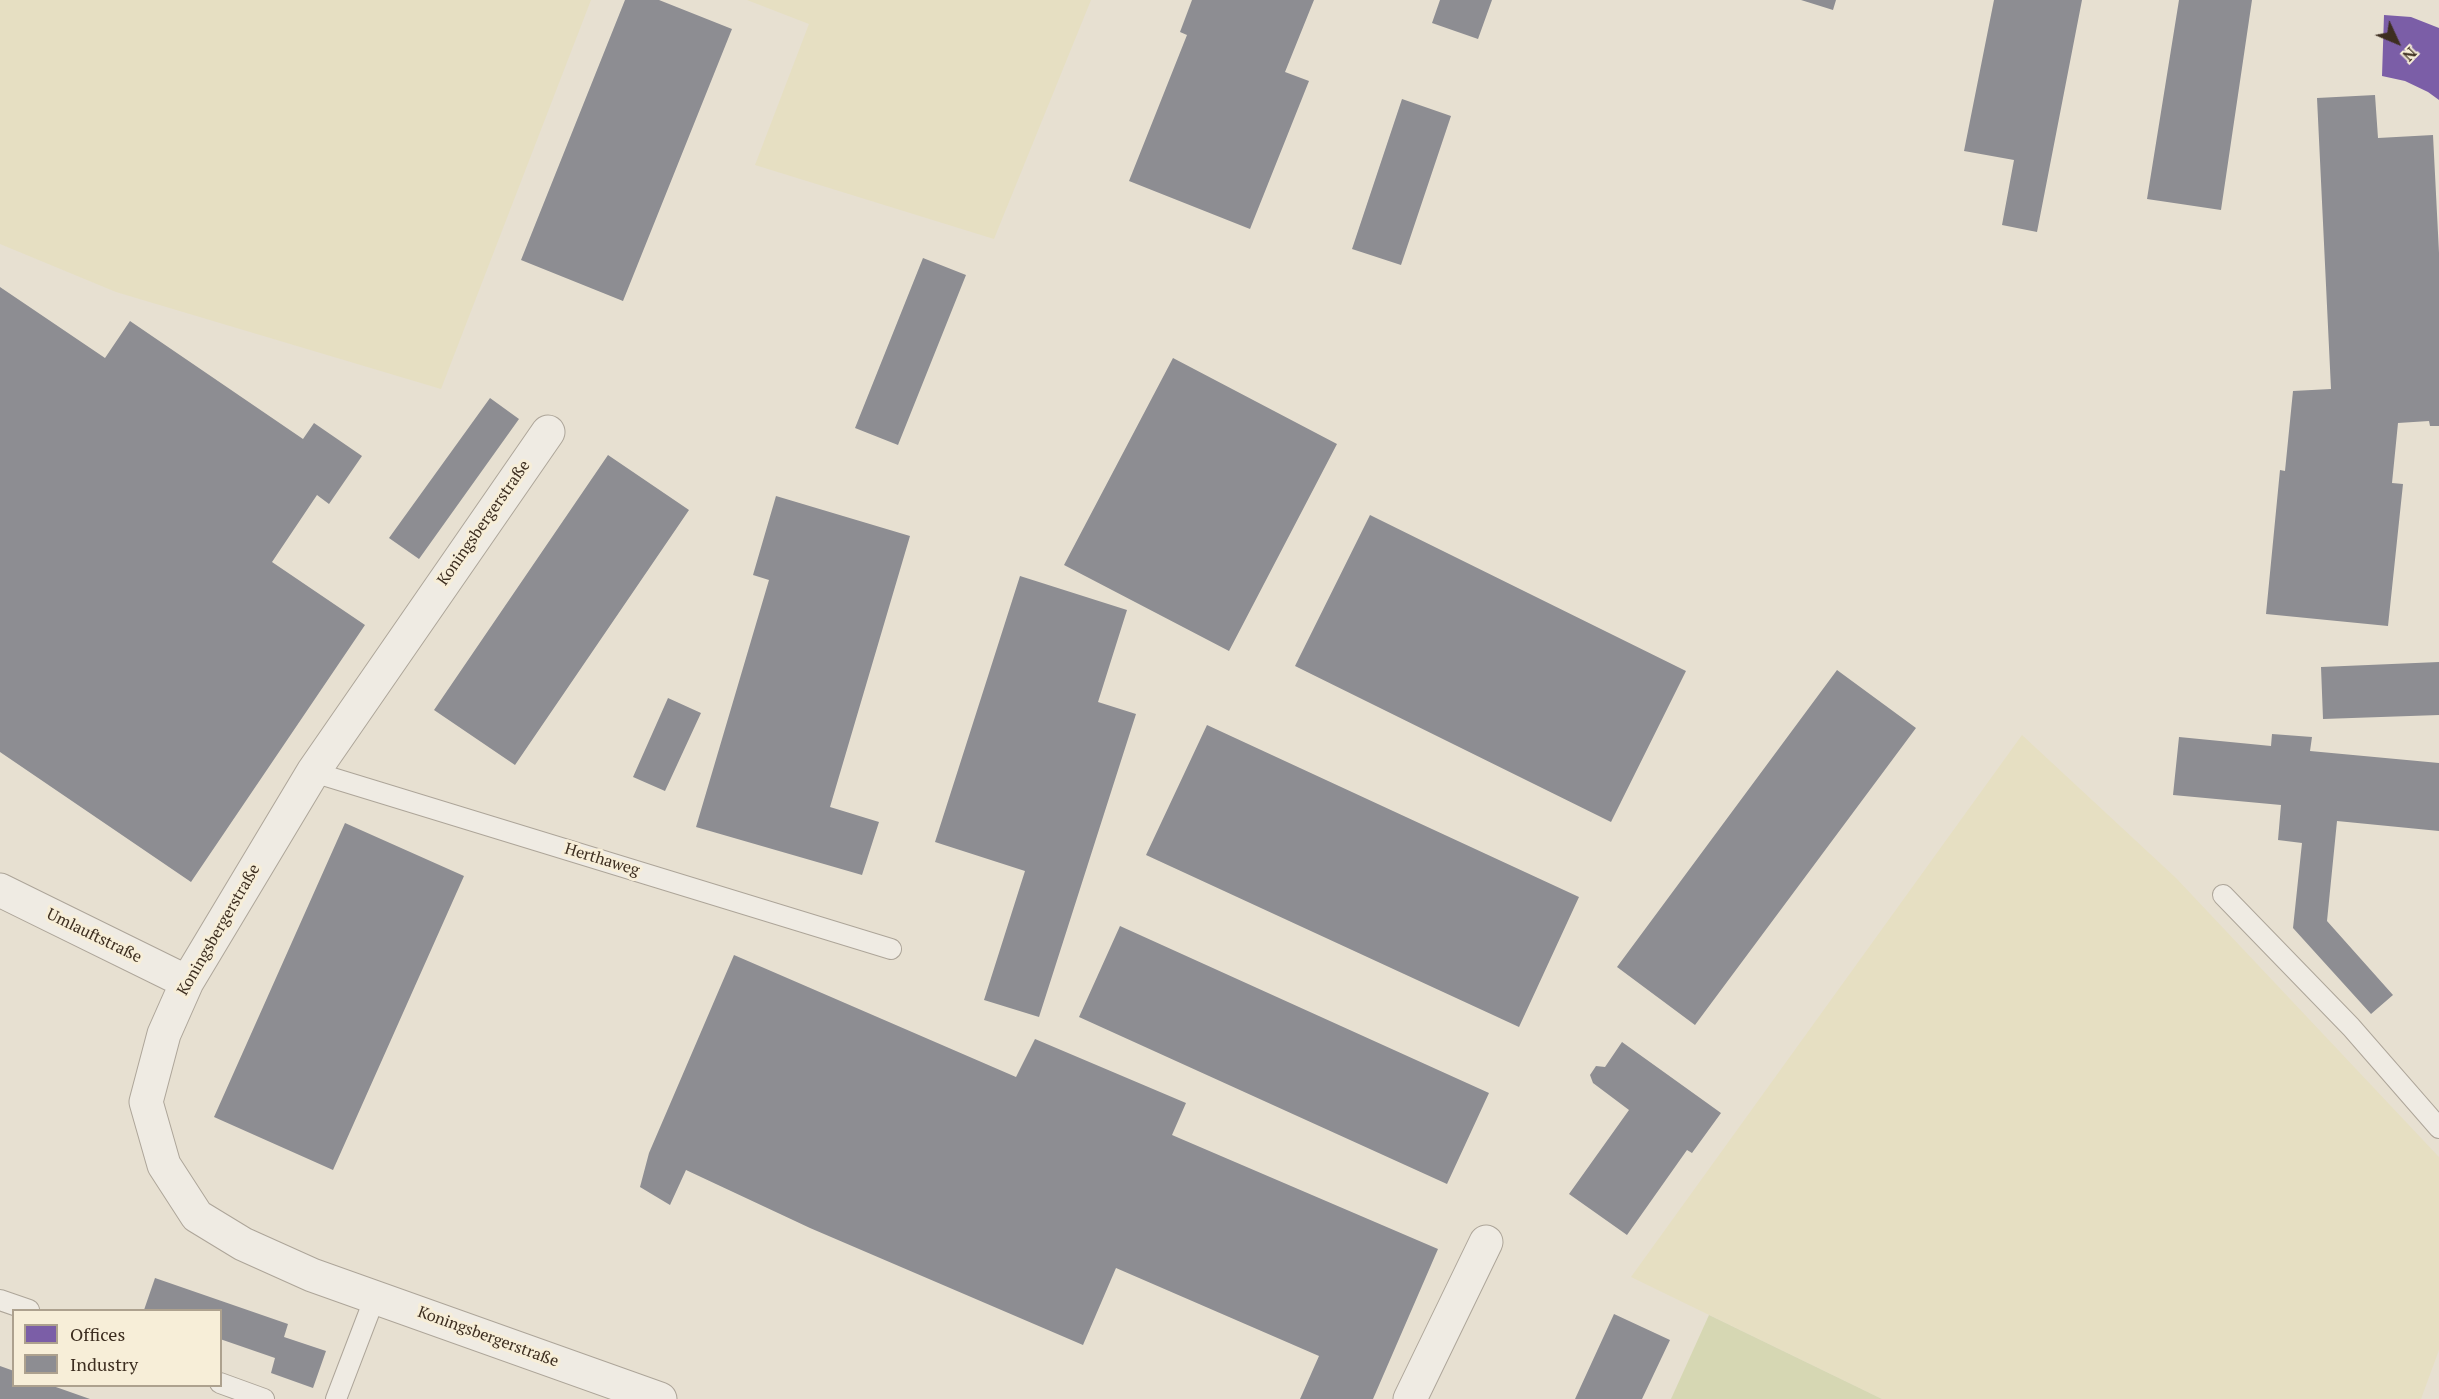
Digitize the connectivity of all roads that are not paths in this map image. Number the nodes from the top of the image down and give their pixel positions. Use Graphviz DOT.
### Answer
graph roads {
  1 [pos="548,432"];
  2 [pos="313,772"];
  3 [pos="0,890"];
  4 [pos="2223,896"];
  5 [pos="891,949"];
  6 [pos="187,982"];
  7 [pos="2439,1128"];
  8 [pos="1486,1242"];
  9 [pos="375,1297"];
  10 [pos="0,1300"];
  11 [pos="24,1309"];
  12 [pos="222,1384"];
  13 [pos="264,1399"];
  14 [pos="336,1399"];
  15 [pos="660,1399"];
  16 [pos="1410,1399"];
  1 -- 2 [label="street, Koningsbergerstraße"];
  2 -- 5 [label="lane, Herthaweg"];
  2 -- 6 [label="street, Koningsbergerstraße"];
  3 -- 6 [label="street, Umlauftstraße"];
  4 -- 7 [label="lane"];
  6 -- 9 [label="street, Koningsbergerstraße"];
  8 -- 16 [label="street"];
  9 -- 14 [label="lane"];
  9 -- 15 [label="street, Koningsbergerstraße"];
  10 -- 11 [label="lane"];
  12 -- 13 [label="lane"];
}
